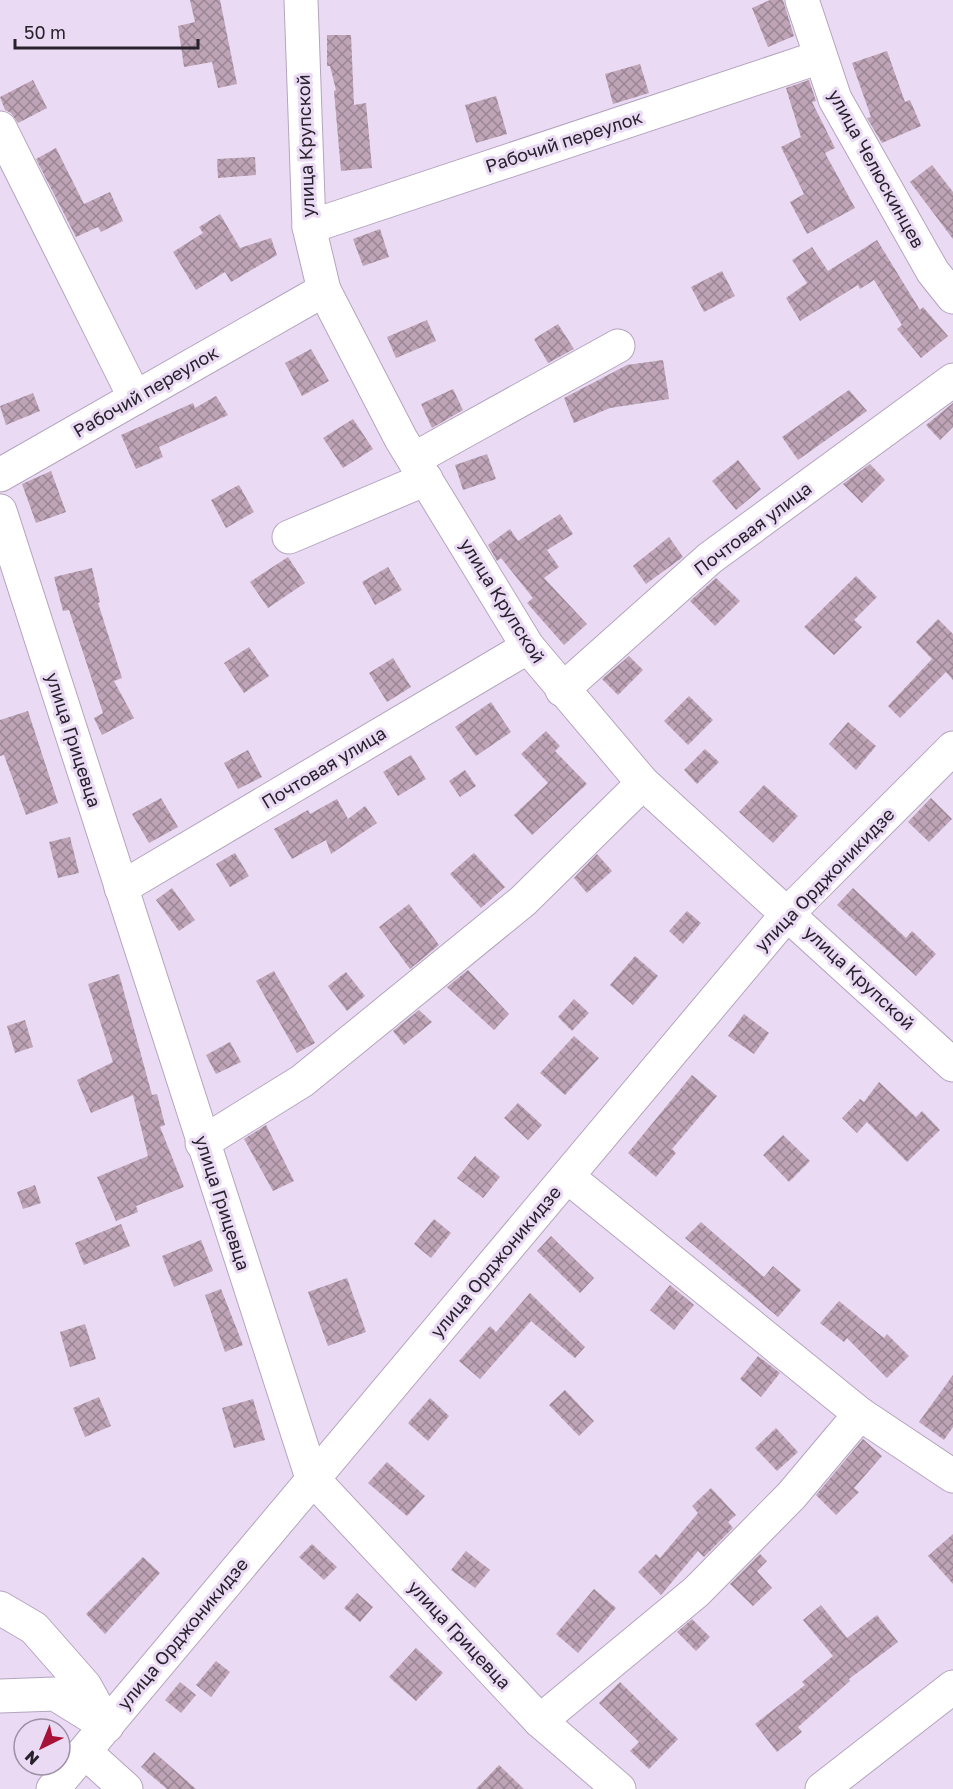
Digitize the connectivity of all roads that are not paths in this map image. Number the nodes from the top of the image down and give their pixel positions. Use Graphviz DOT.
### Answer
graph roads {
  1 [pos="301,0"];
  2 [pos="802,0"];
  3 [pos="820,57"];
  4 [pos="0,128"];
  5 [pos="309,227"];
  6 [pos="324,290"];
  7 [pos="953,297"];
  8 [pos="618,346"];
  9 [pos="953,380"];
  10 [pos="135,398"];
  11 [pos="420,469"];
  12 [pos="0,475"];
  13 [pos="0,511"];
  14 [pos="289,537"];
  15 [pos="528,647"];
  16 [pos="562,690"];
  17 [pos="953,748"];
  18 [pos="643,783"];
  19 [pos="121,888"];
  20 [pos="788,913"];
  21 [pos="953,1065"];
  22 [pos="202,1143"];
  23 [pos="568,1177"];
  24 [pos="860,1414"];
  25 [pos="953,1476"];
  26 [pos="312,1478"];
  27 [pos="0,1608"];
  28 [pos="953,1687"];
  29 [pos="0,1696"];
  30 [pos="540,1721"];
  31 [pos="107,1726"];
  32 [pos="85,1752"];
  33 [pos="53,1789"];
  34 [pos="126,1789"];
  35 [pos="619,1789"];
  36 [pos="822,1789"];
  1 -- 5 [label="street, улица Крупской"];
  2 -- 3 [label="street, улица Челюскинцев"];
  3 -- 5 [label="street, Рабочий переулок"];
  3 -- 7 [label="street, улица Челюскинцев"];
  4 -- 10 [label="street"];
  5 -- 6 [label="street, улица Крупской"];
  6 -- 10 [label="street, Рабочий переулок"];
  6 -- 11 [label="street, улица Крупской"];
  8 -- 11 [label="street"];
  9 -- 16 [label="street, Почтовая улица"];
  10 -- 12 [label="street, Рабочий переулок"];
  11 -- 14 [label="street"];
  11 -- 15 [label="street, улица Крупской"];
  13 -- 19 [label="street, улица Грицевца"];
  15 -- 16 [label="street, улица Крупской"];
  15 -- 19 [label="street, Почтовая улица"];
  16 -- 18 [label="street, улица Крупской"];
  17 -- 20 [label="street, улица Орджоникидзе"];
  18 -- 20 [label="street, улица Крупской"];
  18 -- 22 [label="street"];
  19 -- 22 [label="street, улица Грицевца"];
  20 -- 21 [label="street, улица Крупской"];
  20 -- 23 [label="street, улица Орджоникидзе"];
  22 -- 26 [label="street, улица Грицевца"];
  23 -- 24 [label="street"];
  23 -- 26 [label="street, улица Орджоникидзе"];
  24 -- 25 [label="street"];
  24 -- 30 [label="street"];
  26 -- 30 [label="street, улица Грицевца"];
  26 -- 31 [label="street, улица Орджоникидзе"];
  27 -- 31 [label="street"];
  28 -- 36 [label="street"];
  29 -- 31 [label="street"];
  30 -- 35 [label="street, улица Грицевца"];
  31 -- 32 [label="street, улица Орджоникидзе"];
  32 -- 33 [label="street, улица Орджоникидзе"];
  32 -- 34 [label="street"];
}
